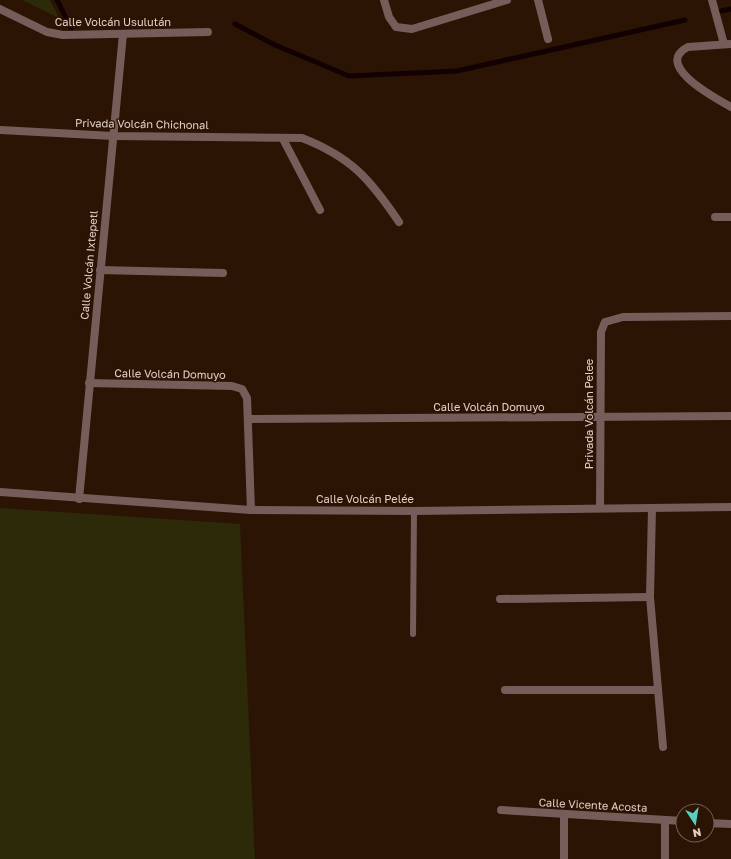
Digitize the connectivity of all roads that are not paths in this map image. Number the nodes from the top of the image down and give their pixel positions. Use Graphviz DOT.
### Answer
graph roads {
  1 [pos="384,0"];
  2 [pos="508,0"];
  3 [pos="538,0"];
  4 [pos="712,0"];
  5 [pos="0,9"];
  6 [pos="208,32"];
  7 [pos="123,34"];
  8 [pos="548,39"];
  9 [pos="728,44"];
  10 [pos="731,107"];
  11 [pos="0,130"];
  12 [pos="112,136"];
  13 [pos="283,139"];
  14 [pos="320,210"];
  15 [pos="715,216"];
  16 [pos="731,217"];
  17 [pos="399,222"];
  18 [pos="100,270"];
  19 [pos="223,273"];
  20 [pos="731,316"];
  21 [pos="89,383"];
  22 [pos="731,416"];
  23 [pos="599,418"];
  24 [pos="248,419"];
  25 [pos="0,492"];
  26 [pos="79,498"];
  27 [pos="731,507"];
  28 [pos="600,508"];
  29 [pos="652,509"];
  30 [pos="251,510"];
  31 [pos="414,511"];
  32 [pos="650,597"];
  33 [pos="500,599"];
  34 [pos="413,634"];
  35 [pos="505,690"];
  36 [pos="657,690"];
  37 [pos="663,747"];
  38 [pos="501,810"];
  39 [pos="564,814"];
  40 [pos="665,820"];
  41 [pos="675,821"];
  42 [pos="715,823"];
  43 [pos="731,824"];
  44 [pos="564,859"];
  45 [pos="665,859"];
  1 -- 2 [label="street"];
  3 -- 8 [label="street"];
  4 -- 9 [label="street"];
  5 -- 7 [label="street, Calle Volcán Usulután"];
  6 -- 7 [label="street, Calle Volcán Usulután"];
  7 -- 12 [label="street, Calle Volcán Ixtepetl"];
  9 -- 10 [label="street"];
  11 -- 12 [label="street, Privada Volcán Chichonal"];
  12 -- 13 [label="street, Privada Volcán Chichonal"];
  12 -- 18 [label="street, Calle Volcán Ixtepetl"];
  13 -- 14 [label="street"];
  13 -- 17 [label="street, Privada Volcán Chichonal"];
  15 -- 16 [label="street"];
  18 -- 19 [label="street"];
  18 -- 21 [label="street, Calle Volcán Ixtepetl"];
  20 -- 23 [label="street, Privada Volcán Pelee"];
  21 -- 24 [label="street, Calle Volcán Domuyo"];
  21 -- 26 [label="street, Calle Volcán Ixtepetl"];
  22 -- 23 [label="street, Calle Volcán Domuyo"];
  23 -- 24 [label="street, Calle Volcán Domuyo"];
  23 -- 28 [label="street, Privada Volcán Pelee"];
  24 -- 30 [label="street, Calle Volcán Domuyo"];
  25 -- 26 [label="street, Calle Volcán Pelée"];
  26 -- 30 [label="street, Calle Volcán Pelée"];
  27 -- 29 [label="street, Calle Volcán Pelée"];
  28 -- 29 [label="street, Calle Volcán Pelée"];
  28 -- 31 [label="street, Calle Volcán Pelée"];
  29 -- 32 [label="street"];
  30 -- 31 [label="street, Calle Volcán Pelée"];
  31 -- 34 [label="lane"];
  32 -- 33 [label="street"];
  32 -- 36 [label="street"];
  35 -- 36 [label="street"];
  36 -- 37 [label="street"];
  38 -- 39 [label="street, Calle Vicente Acosta"];
  39 -- 40 [label="street, Calle Vicente Acosta"];
  39 -- 44 [label="street"];
  40 -- 41 [label="street, Calle Vicente Acosta"];
  40 -- 45 [label="street"];
  42 -- 43 [label="street"];
}
